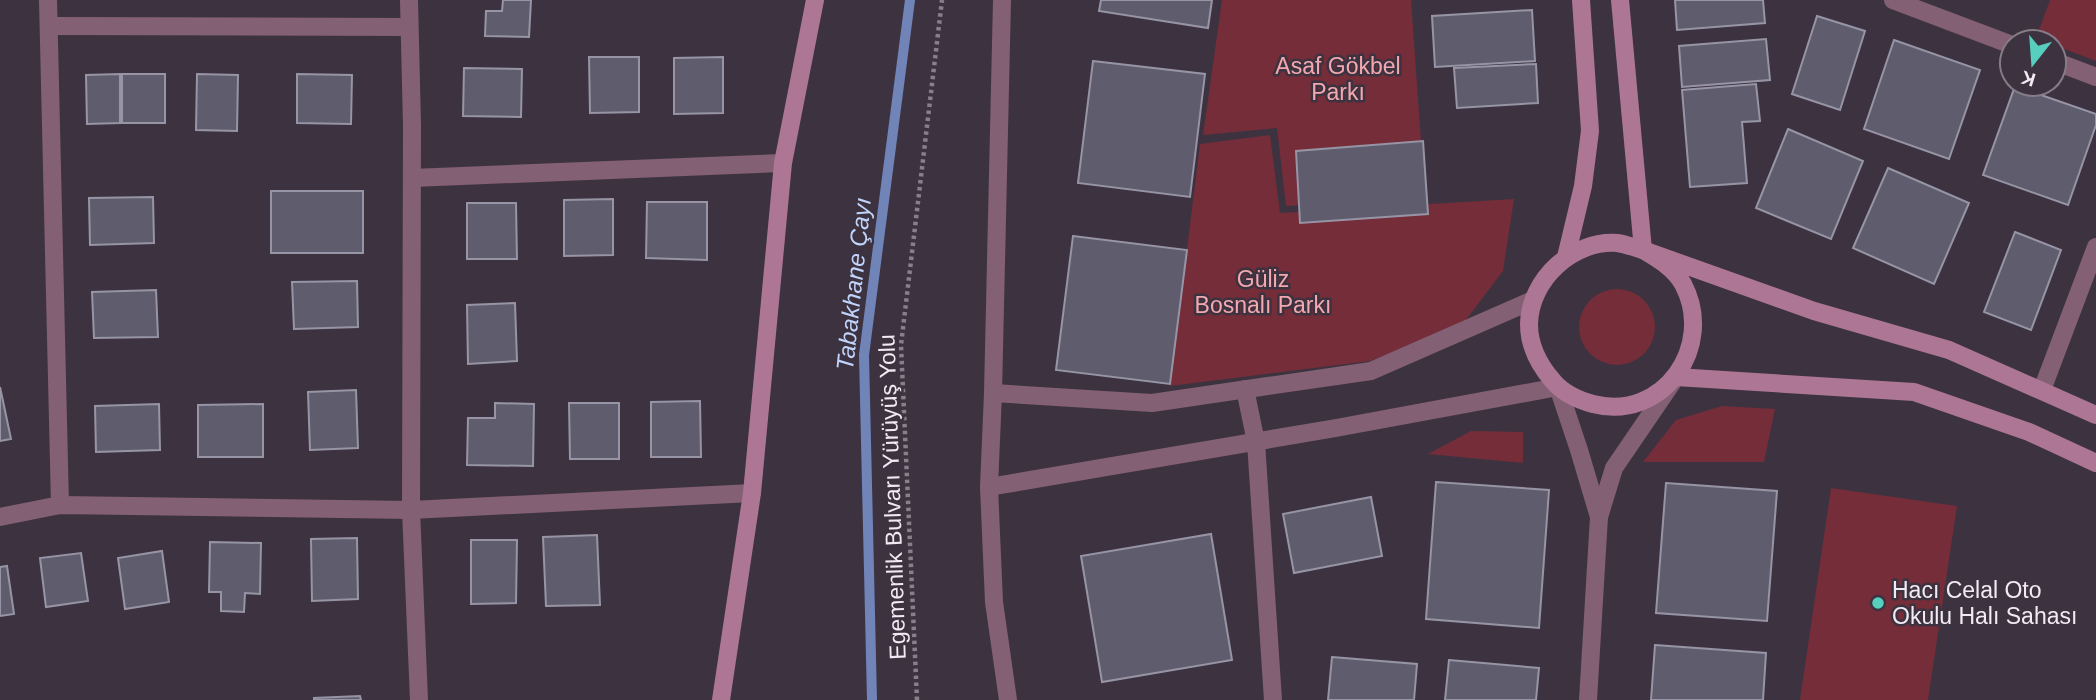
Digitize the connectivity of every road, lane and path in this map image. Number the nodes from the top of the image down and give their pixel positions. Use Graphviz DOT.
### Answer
graph roads {
  1 [pos="48,0"];
  2 [pos="408,0"];
  3 [pos="815,0"];
  4 [pos="942,0"];
  5 [pos="1002,0"];
  6 [pos="1581,0"];
  7 [pos="1620,0"];
  8 [pos="1893,0"];
  9 [pos="49,26"];
  10 [pos="409,27"];
  11 [pos="1998,40"];
  12 [pos="2068,66"];
  13 [pos="2096,77"];
  14 [pos="783,163"];
  15 [pos="412,178"];
  16 [pos="2096,247"];
  17 [pos="1643,250"];
  18 [pos="1566,257"];
  19 [pos="1533,300"];
  20 [pos="1676,377"];
  21 [pos="1558,387"];
  22 [pos="1245,389"];
  23 [pos="2042,390"];
  24 [pos="993,393"];
  25 [pos="2096,415"];
  26 [pos="1256,442"];
  27 [pos="2096,463"];
  28 [pos="989,487"];
  29 [pos="752,493"];
  30 [pos="60,505"];
  31 [pos="411,510"];
  32 [pos="0,517"];
  33 [pos="1599,517"];
  34 [pos="419,700"];
  35 [pos="721,700"];
  36 [pos="917,700"];
  37 [pos="1008,700"];
  38 [pos="1273,700"];
  39 [pos="1588,700"];
  1 -- 9 [label="street"];
  2 -- 10 [label="street"];
  3 -- 14 [label="main road"];
  4 -- 36 [label="path, Egemenlik Bulvarı Yürüyüş Yolu"];
  5 -- 24 [label="street"];
  6 -- 18 [label="main road"];
  7 -- 17 [label="main road"];
  8 -- 11 [label="street"];
  9 -- 10 [label="street"];
  9 -- 30 [label="street"];
  10 -- 15 [label="street"];
  12 -- 13 [label="street"];
  14 -- 15 [label="street"];
  14 -- 29 [label="main road"];
  15 -- 31 [label="street"];
  16 -- 23 [label="street"];
  17 -- 18 [label="main road"];
  17 -- 20 [label="main road"];
  17 -- 23 [label="main road"];
  18 -- 19 [label="main road"];
  19 -- 21 [label="main road"];
  19 -- 22 [label="street"];
  20 -- 21 [label="main road"];
  20 -- 27 [label="main road"];
  20 -- 33 [label="street"];
  21 -- 26 [label="street"];
  21 -- 33 [label="street"];
  22 -- 24 [label="street"];
  22 -- 26 [label="street"];
  23 -- 25 [label="main road"];
  24 -- 28 [label="street"];
  26 -- 28 [label="street"];
  26 -- 38 [label="street"];
  28 -- 37 [label="street"];
  29 -- 31 [label="street"];
  29 -- 35 [label="main road"];
  30 -- 31 [label="street"];
  30 -- 32 [label="street"];
  31 -- 34 [label="street"];
  33 -- 39 [label="street"];
}
